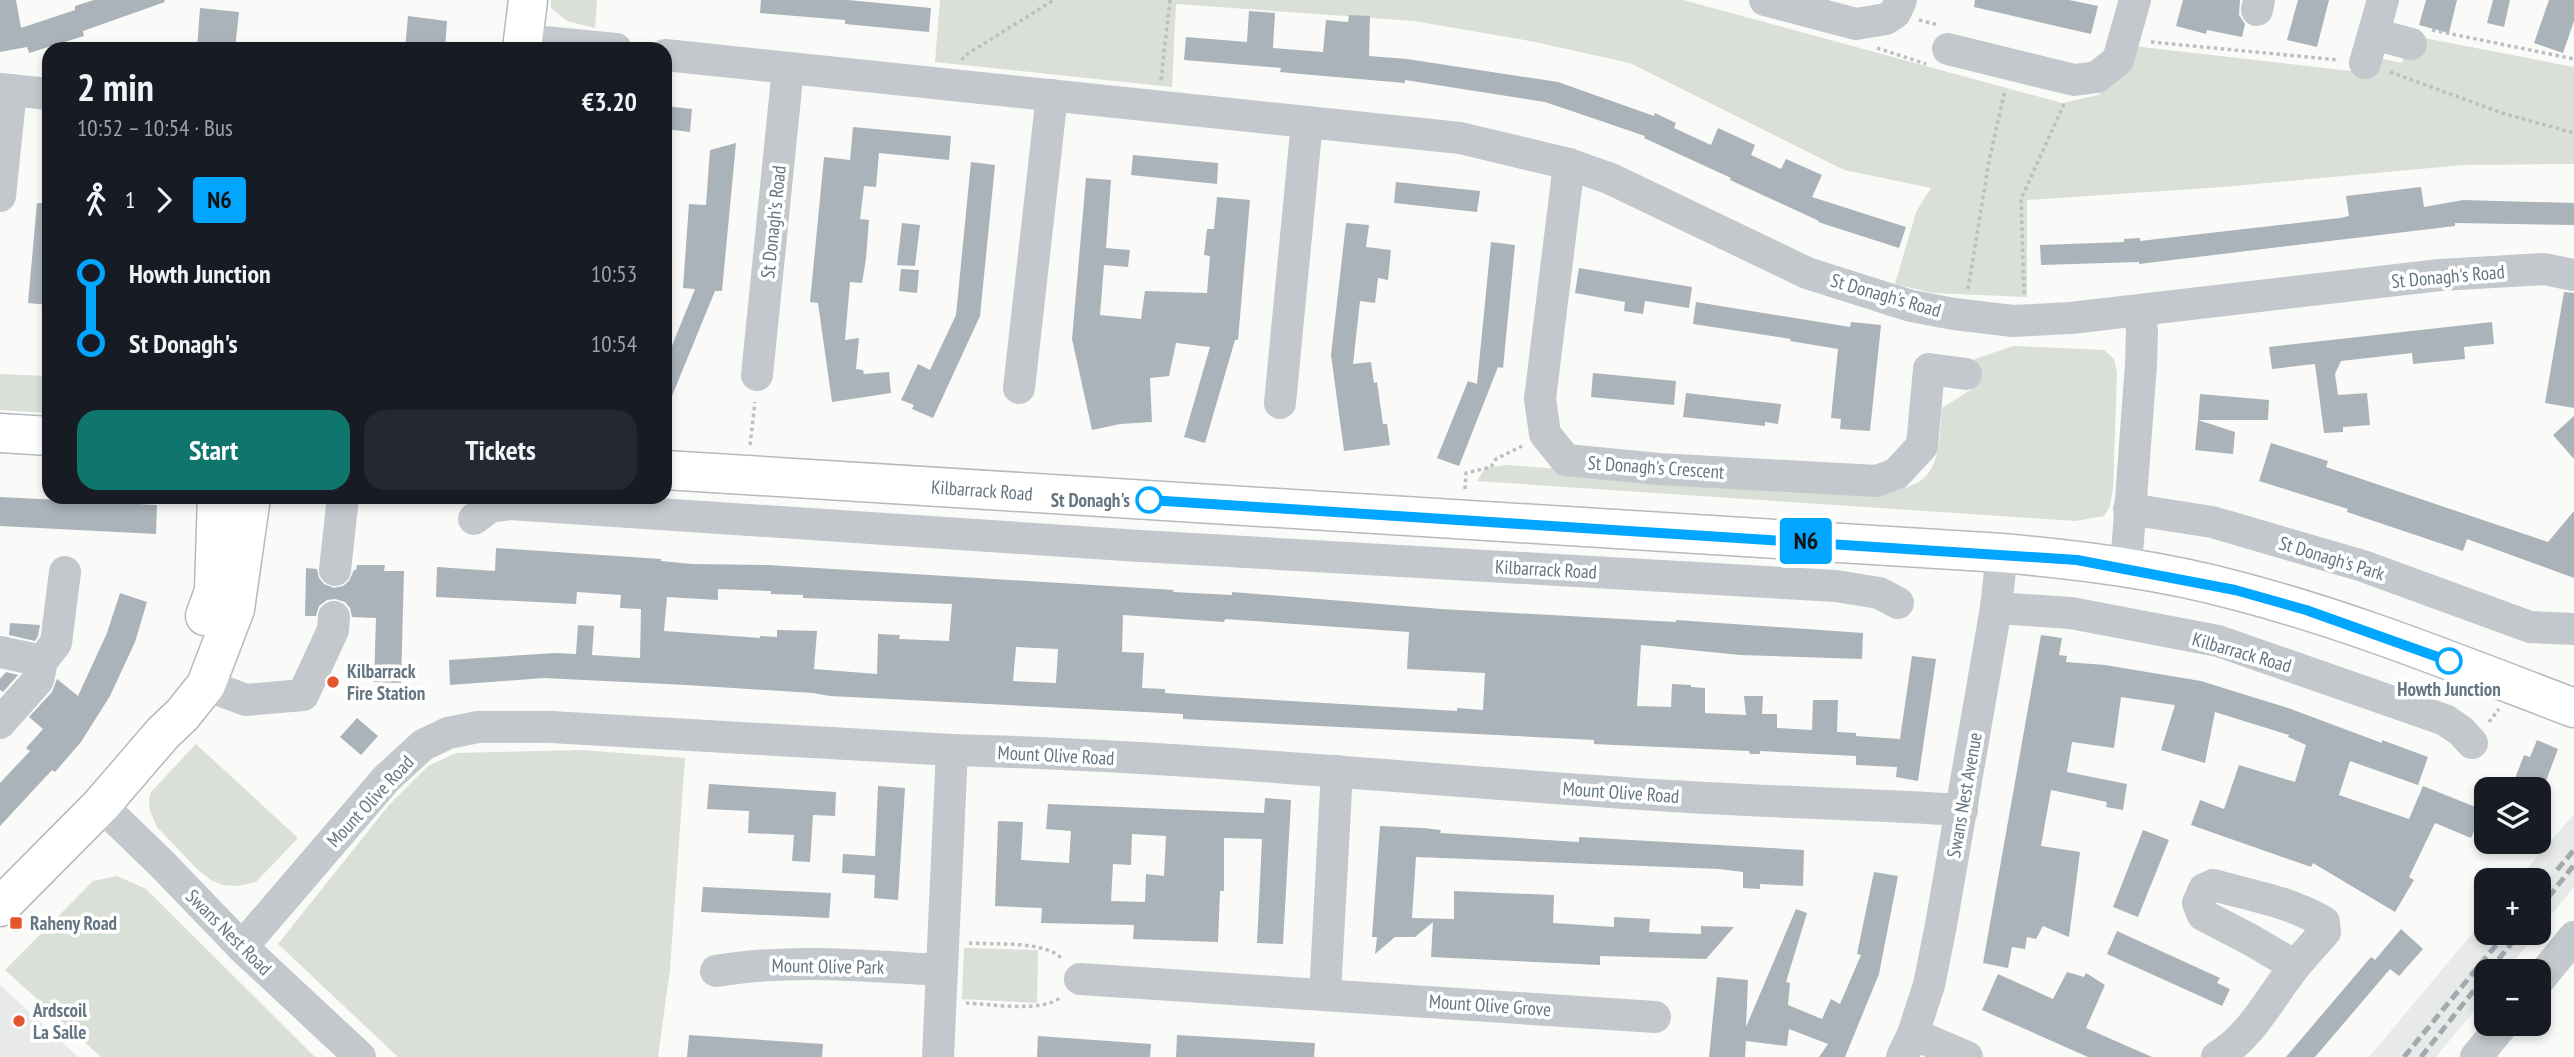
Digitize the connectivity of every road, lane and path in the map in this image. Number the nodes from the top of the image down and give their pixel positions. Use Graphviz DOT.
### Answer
graph roads {
  1 [pos="528,0"];
  2 [pos="1054,0"];
  3 [pos="1170,0"];
  4 [pos="1765,0"];
  5 [pos="2135,0"];
  6 [pos="2383,0"];
  7 [pos="1888,22"];
  8 [pos="522,42"];
  9 [pos="2411,44"];
  10 [pos="672,56"];
  11 [pos="1942,58"];
  12 [pos="2574,59"];
  13 [pos="2011,63"];
  14 [pos="788,68"];
  15 [pos="2074,80"];
  16 [pos="947,85"];
  17 [pos="5,90"];
  18 [pos="42,93"];
  19 [pos="1052,95"];
  20 [pos="1157,106"];
  21 [pos="1307,122"];
  22 [pos="1569,164"];
  23 [pos="0,196"];
  24 [pos="2574,275"];
  25 [pos="2139,312"];
  26 [pos="1964,315"];
  27 [pos="2024,320"];
  28 [pos="1966,374"];
  29 [pos="757,375"];
  30 [pos="1019,388"];
  31 [pos="1280,403"];
  32 [pos="0,433"];
  33 [pos="1545,434"];
  34 [pos="42,436"];
  35 [pos="750,445"];
  36 [pos="673,471"];
  37 [pos="1465,492"];
  38 [pos="217,504"];
  39 [pos="250,504"];
  40 [pos="342,504"];
  41 [pos="2129,509"];
  42 [pos="681,515"];
  43 [pos="474,519"];
  44 [pos="1660,532"];
  45 [pos="2002,553"];
  46 [pos="2126,567"];
  47 [pos="335,569"];
  48 [pos="65,572"];
  49 [pos="1657,576"];
  50 [pos="1898,603"];
  51 [pos="1996,608"];
  52 [pos="334,617"];
  53 [pos="2574,629"];
  54 [pos="0,652"];
  55 [pos="42,661"];
  56 [pos="206,685"];
  57 [pos="2574,708"];
  58 [pos="0,723"];
  59 [pos="163,733"];
  60 [pos="2472,743"];
  61 [pos="952,750"];
  62 [pos="1338,771"];
  63 [pos="101,805"];
  64 [pos="1962,810"];
  65 [pos="0,907"];
  66 [pos="2574,937"];
  67 [pos="242,947"];
  68 [pos="941,956"];
  69 [pos="2551,965"];
  70 [pos="2295,966"];
  71 [pos="716,971"];
  72 [pos="1080,979"];
  73 [pos="1325,994"];
  74 [pos="939,1002"];
  75 [pos="1655,1017"];
  76 [pos="2493,1036"];
  77 [pos="1908,1045"];
  78 [pos="360,1057"];
  79 [pos="938,1057"];
  80 [pos="1967,1057"];
  81 [pos="2217,1057"];
  82 [pos="2476,1057"];
  1 -- 8 [label="main road"];
  2 -- 16 [label="path"];
  3 -- 20 [label="path"];
  4 -- 7 [label="street"];
  5 -- 15 [label="street"];
  6 -- 9 [label="street"];
  7 -- 11 [label="path"];
  9 -- 12 [label="path"];
  10 -- 14 [label="street, St Donagh's Road"];
  11 -- 13 [label="street"];
  13 -- 15 [label="street"];
  13 -- 26 [label="path"];
  14 -- 16 [label="street, St Donagh's Road"];
  14 -- 29 [label="street, St Donagh's Road"];
  15 -- 27 [label="path"];
  16 -- 19 [label="street, St Donagh's Road"];
  17 -- 18 [label="street"];
  17 -- 23 [label="street"];
  19 -- 20 [label="street, St Donagh's Road"];
  19 -- 30 [label="street"];
  20 -- 21 [label="street, St Donagh's Road"];
  21 -- 22 [label="street, St Donagh's Road"];
  21 -- 31 [label="street"];
  22 -- 26 [label="street, St Donagh's Road"];
  22 -- 33 [label="street"];
  24 -- 25 [label="street, St Donagh's Road"];
  25 -- 27 [label="street, St Donagh's Road"];
  25 -- 41 [label="street"];
  26 -- 27 [label="street, St Donagh's Road"];
  28 -- 33 [label="street, St Donagh's Crescent"];
  29 -- 35 [label="path"];
  32 -- 34 [label="main road"];
  33 -- 37 [label="path"];
  36 -- 42 [label="street, Kilbarrack Road"];
  36 -- 44 [label="main road, Kilbarrack Road"];
  38 -- 59 [label="main road"];
  39 -- 56 [label="main road"];
  40 -- 47 [label="street"];
  41 -- 46 [label="street"];
  41 -- 53 [label="street, St Donagh's Park"];
  42 -- 43 [label="street, Kilbarrack Road"];
  42 -- 49 [label="street, Kilbarrack Road"];
  44 -- 45 [label="main road, Kilbarrack Road"];
  44 -- 49 [label="street"];
  45 -- 46 [label="main road, Kilbarrack Road"];
  45 -- 51 [label="street, Swans Nest Avenue"];
  46 -- 57 [label="main road, Kilbarrack Road"];
  48 -- 55 [label="street"];
  49 -- 50 [label="street, Kilbarrack Road"];
  51 -- 60 [label="street, Kilbarrack Road"];
  51 -- 64 [label="street, Swans Nest Avenue"];
  52 -- 56 [label="street"];
  54 -- 55 [label="street"];
  55 -- 58 [label="street"];
  56 -- 59 [label="main road"];
  59 -- 63 [label="main road"];
  61 -- 62 [label="street, Mount Olive Road"];
  61 -- 67 [label="street, Mount Olive Road"];
  61 -- 68 [label="street"];
  62 -- 64 [label="street, Mount Olive Road"];
  62 -- 73 [label="street"];
  63 -- 65 [label="main road"];
  63 -- 67 [label="street, Swans Nest Road"];
  64 -- 77 [label="street, Swans Nest Avenue"];
  66 -- 69 [label="street"];
  67 -- 78 [label="street, Swans Nest Road"];
  68 -- 71 [label="street, Mount Olive Park"];
  68 -- 72 [label="path"];
  68 -- 74 [label="street"];
  70 -- 81 [label="street"];
  72 -- 73 [label="street, Mount Olive Grove"];
  72 -- 74 [label="path"];
  73 -- 75 [label="street, Mount Olive Grove"];
  74 -- 79 [label="street"];
  76 -- 82 [label="street"];
  77 -- 80 [label="street, Swans Nest Avenue"];
}
